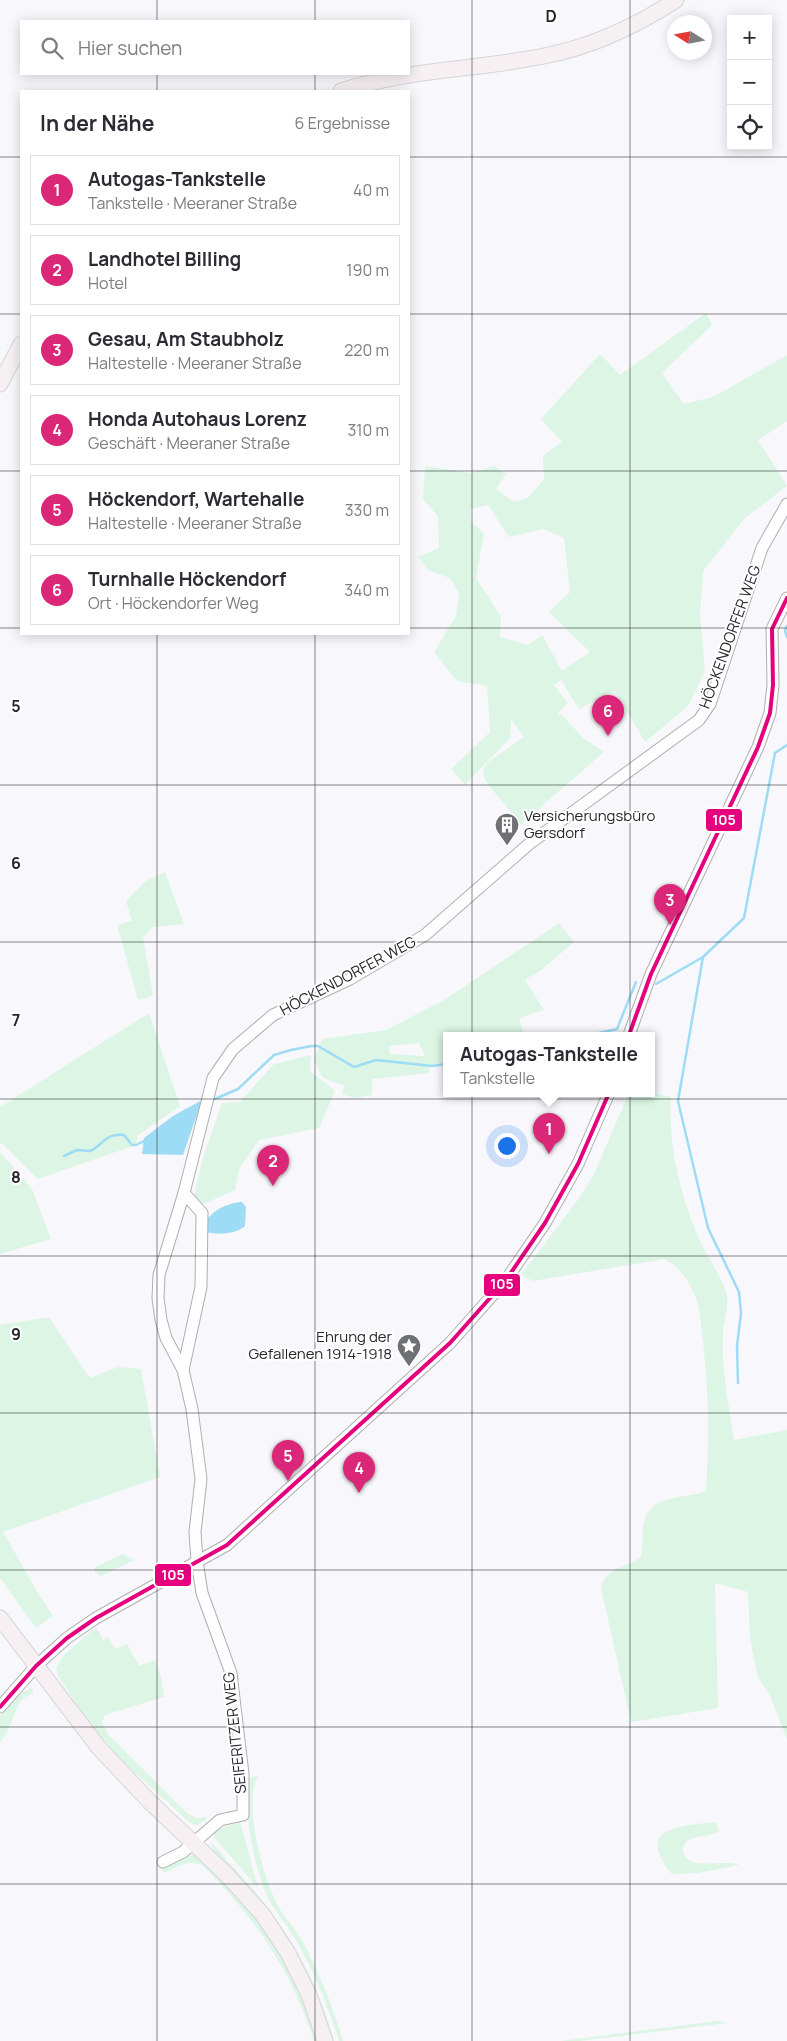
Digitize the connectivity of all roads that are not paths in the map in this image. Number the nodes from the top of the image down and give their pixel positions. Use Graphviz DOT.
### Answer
graph roads {
  1 [pos="676,0"];
  2 [pos="345,90"];
  3 [pos="20,346"];
  4 [pos="0,384"];
  5 [pos="787,504"];
  6 [pos="787,598"];
  7 [pos="630,1032"];
  8 [pos="607,1097"];
  9 [pos="184,1193"];
  10 [pos="183,1370"];
  11 [pos="197,1561"];
  12 [pos="0,1618"];
  13 [pos="36,1666"];
  14 [pos="0,1707"];
  15 [pos="194,1843"];
  16 [pos="162,1862"];
  17 [pos="324,2041"];
  1 -- 2 [label="main road"];
  3 -- 4 [label="main road"];
  5 -- 9 [label="street, HÖCKENDORFER WEG"];
  6 -- 7 [label="street"];
  8 -- 11 [label="street"];
  9 -- 10 [label="street"];
  9 -- 10 [label="street, HÖCKENDORFER WEG"];
  10 -- 11 [label="street, HÖCKENDORFER WEG"];
  11 -- 13 [label="street"];
  11 -- 15 [label="street, SEIFERITZER WEG"];
  12 -- 13 [label="main road"];
  13 -- 14 [label="street"];
  13 -- 15 [label="main road"];
  15 -- 16 [label="street, SEIFERITZER WEG"];
  15 -- 17 [label="main road"];
}
